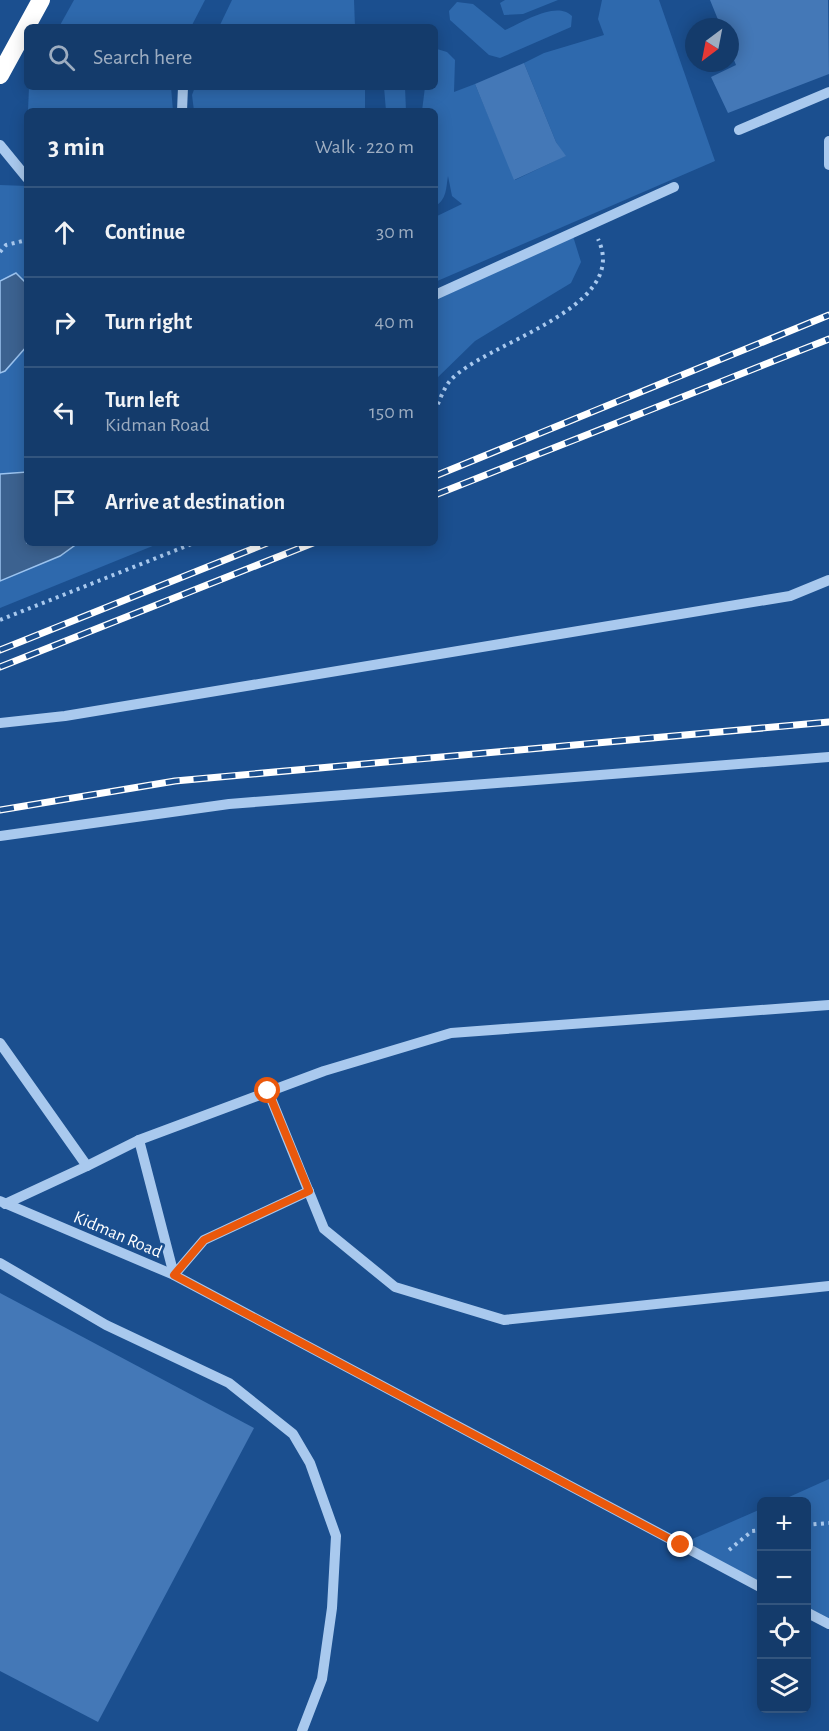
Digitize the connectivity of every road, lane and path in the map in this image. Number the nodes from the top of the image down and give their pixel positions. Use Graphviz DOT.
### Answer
graph roads {
  1 [pos="41,0"];
  2 [pos="28,24"];
  3 [pos="24,31"];
  4 [pos="0,75"];
  5 [pos="183,90"];
  6 [pos="829,92"];
  7 [pos="182,108"];
  8 [pos="740,130"];
  9 [pos="829,141"];
  10 [pos="0,145"];
  11 [pos="829,165"];
  12 [pos="24,174"];
  13 [pos="674,187"];
  14 [pos="592,224"];
  15 [pos="24,241"];
  16 [pos="0,252"];
  17 [pos="438,294"];
  18 [pos="438,405"];
  19 [pos="186,546"];
  20 [pos="829,580"];
  21 [pos="0,620"];
  22 [pos="0,723"];
  23 [pos="829,758"];
  24 [pos="1,836"];
  25 [pos="0,848"];
  26 [pos="829,1005"];
  27 [pos="0,1043"];
  28 [pos="268,1091"];
  29 [pos="139,1140"];
  30 [pos="87,1166"];
  31 [pos="309,1191"];
  32 [pos="2,1202"];
  33 [pos="0,1263"];
  34 [pos="174,1275"];
  35 [pos="829,1286"];
  36 [pos="829,1523"];
  37 [pos="811,1525"];
  38 [pos="757,1530"];
  39 [pos="715,1563"];
  40 [pos="757,1585"];
  41 [pos="811,1614"];
  42 [pos="829,1624"];
  43 [pos="302,1731"];
  1 -- 2 [label="highway"];
  3 -- 4 [label="highway"];
  5 -- 7 [label="street"];
  6 -- 8 [label="street"];
  9 -- 11 [label="street"];
  10 -- 12 [label="street"];
  13 -- 14 [label="street"];
  14 -- 17 [label="street"];
  14 -- 18 [label="path"];
  15 -- 16 [label="path"];
  19 -- 21 [label="path"];
  20 -- 22 [label="street"];
  23 -- 24 [label="street"];
  24 -- 25 [label="street"];
  26 -- 28 [label="street"];
  27 -- 30 [label="street"];
  28 -- 29 [label="street"];
  28 -- 31 [label="street"];
  29 -- 30 [label="street"];
  29 -- 34 [label="street"];
  30 -- 32 [label="street"];
  31 -- 34 [label="street"];
  31 -- 35 [label="street"];
  32 -- 34 [label="street, Kidman Road"];
  33 -- 43 [label="street"];
  34 -- 39 [label="street, Kidman Road"];
  36 -- 37 [label="path"];
  38 -- 39 [label="path"];
  39 -- 40 [label="street, Kidman Road"];
  41 -- 42 [label="street"];
}
